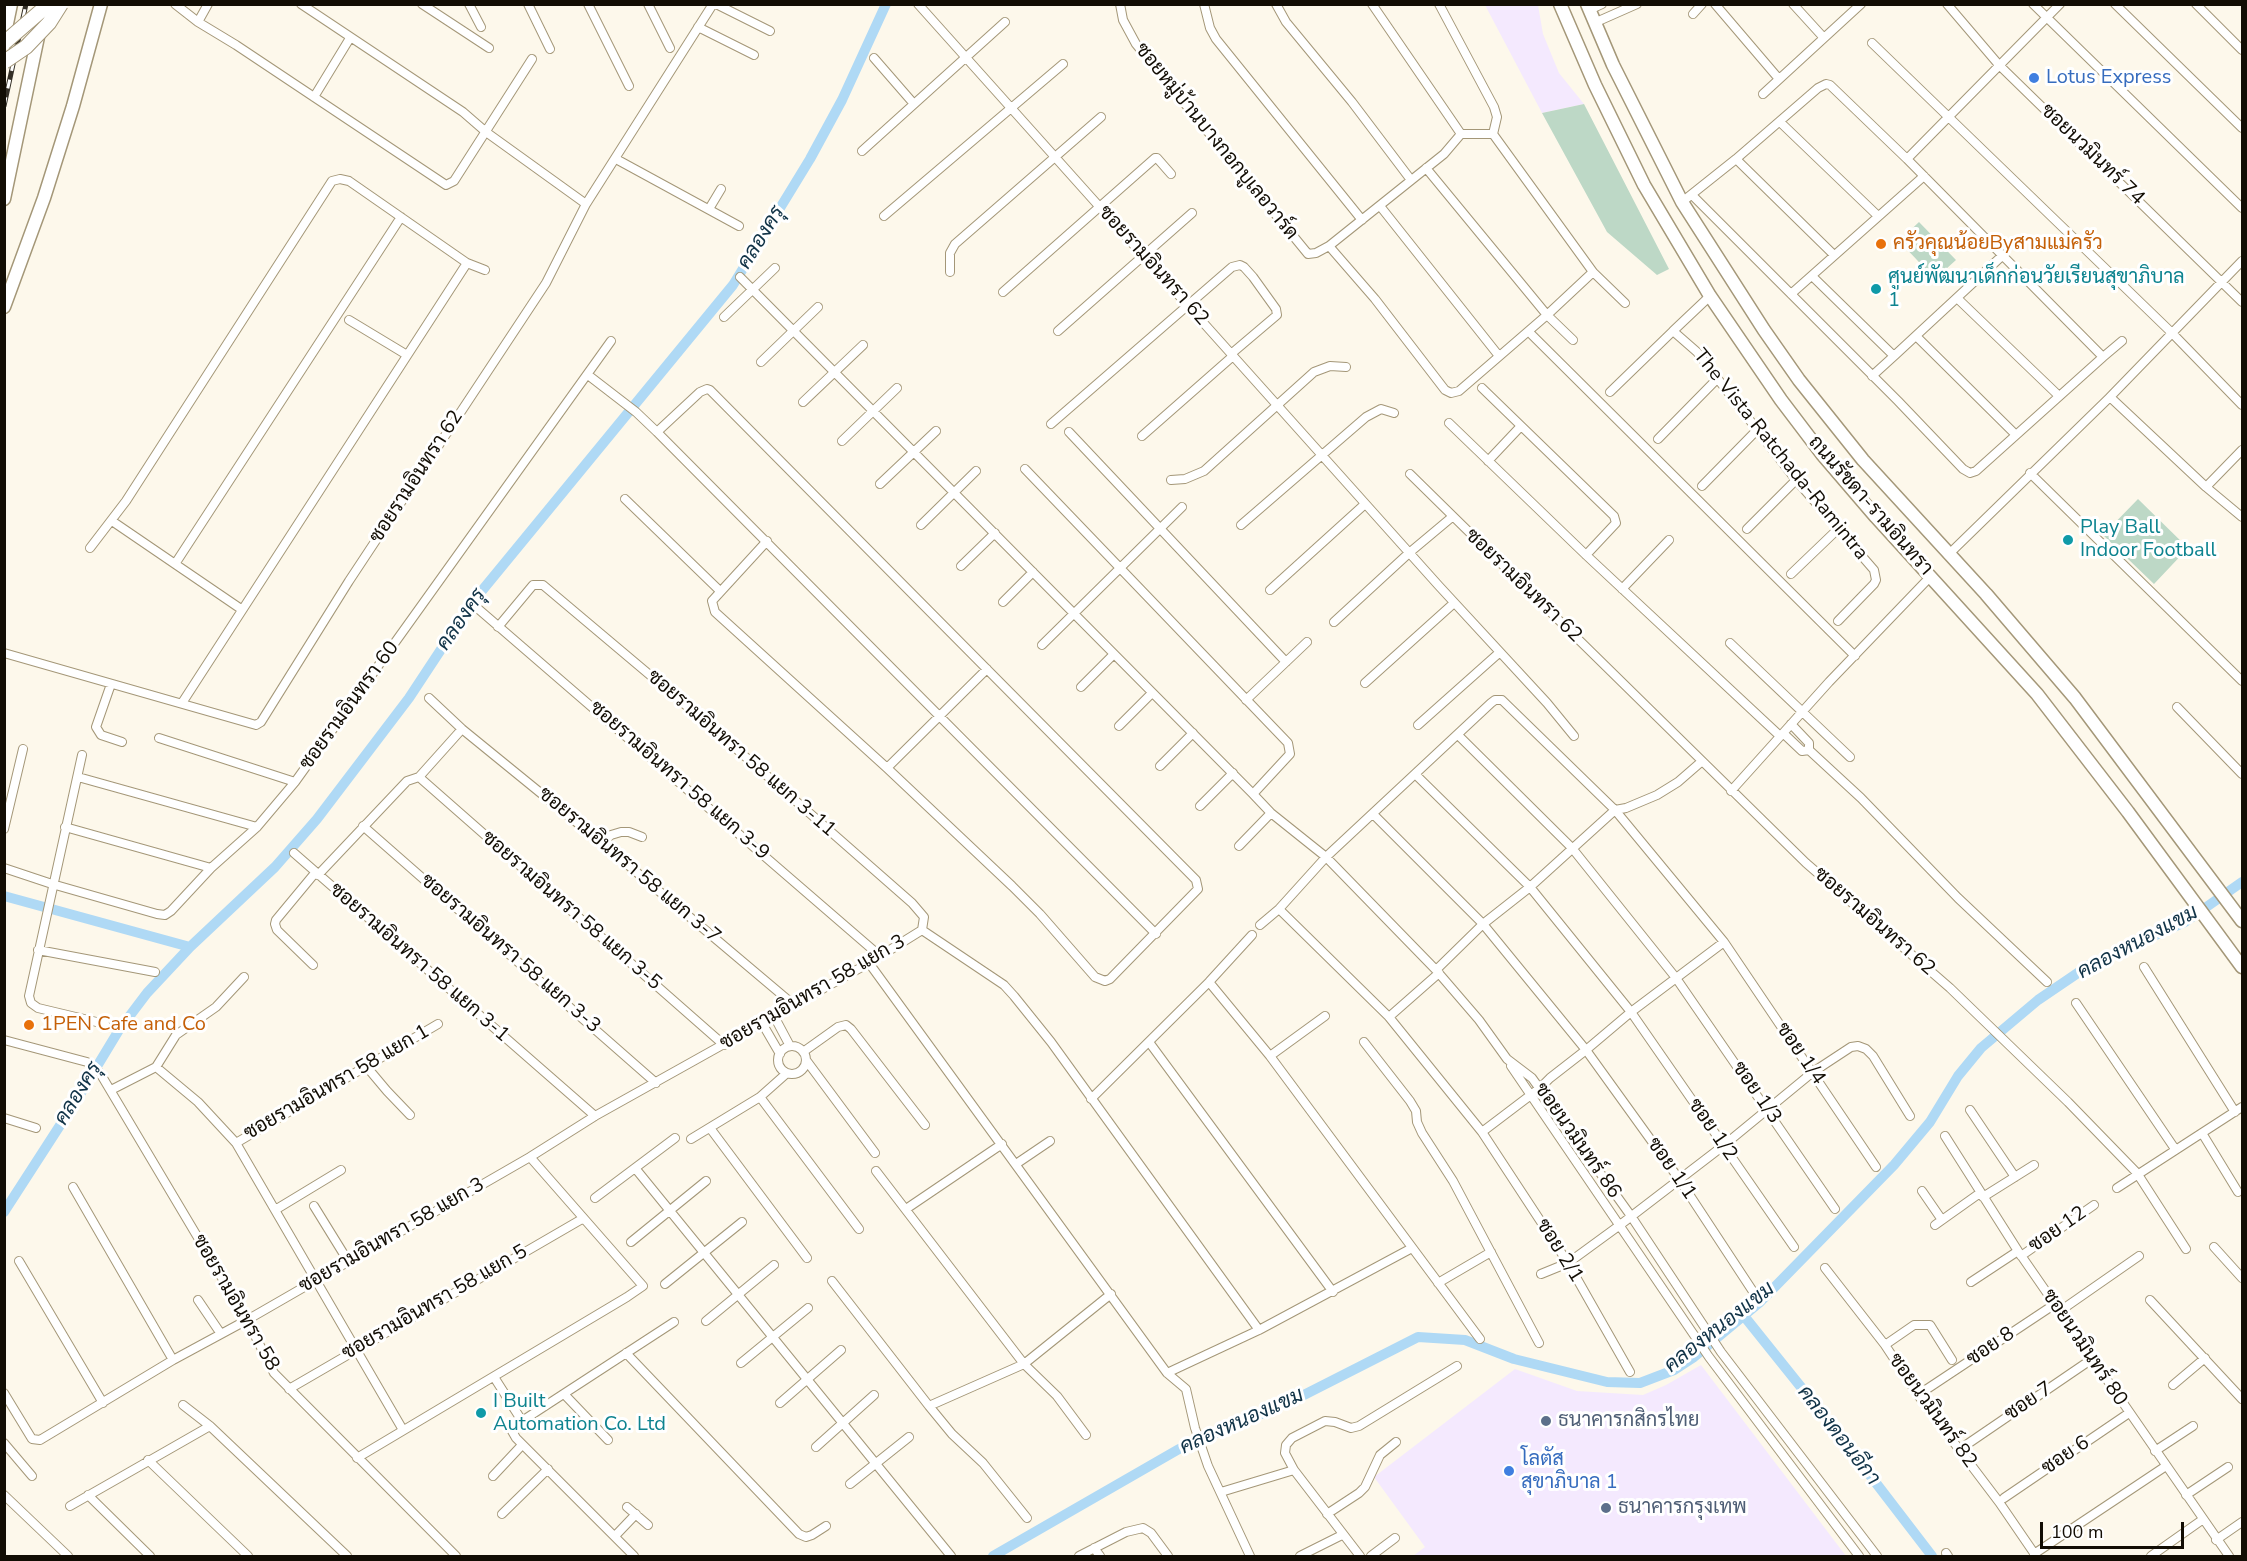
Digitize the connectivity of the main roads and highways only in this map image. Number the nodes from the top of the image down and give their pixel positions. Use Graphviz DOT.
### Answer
graph roads {
  1 [pos="11,4"];
  2 [pos="47,4"];
  3 [pos="61,4"];
  4 [pos="101,4"];
  5 [pos="1560,4"];
  6 [pos="1588,7"];
  7 [pos="4,41"];
  8 [pos="4,62"];
  9 [pos="4,199"];
  10 [pos="4,308"];
  11 [pos="2242,921"];
  12 [pos="2242,967"];
  1 -- 7 [label="main road"];
  2 -- 7 [label="highway, bridge"];
  2 -- 9 [label="main road"];
  3 -- 8 [label="highway, bridge"];
  4 -- 10 [label="main road"];
  5 -- 12 [label="main road, ถนนรัชดา-รามอินทรา"];
  6 -- 11 [label="main road, ถนนรัชดา-รามอินทรา"];
}
